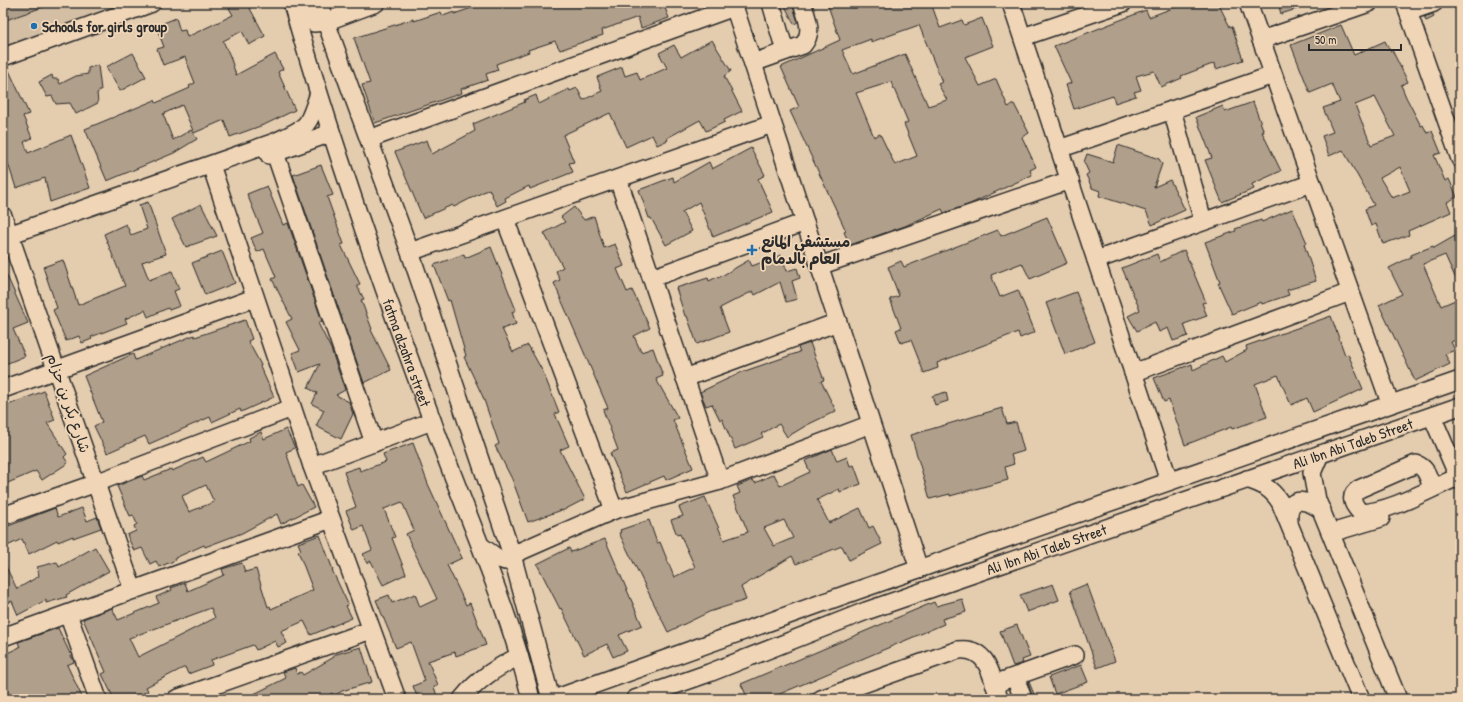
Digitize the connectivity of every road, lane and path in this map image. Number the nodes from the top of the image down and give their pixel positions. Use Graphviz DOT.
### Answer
graph roads {
  1 [pos="152,3"];
  2 [pos="292,3"];
  3 [pos="298,3"];
  4 [pos="319,3"];
  5 [pos="376,3"];
  6 [pos="771,3"];
  7 [pos="802,3"];
  8 [pos="1011,3"];
  9 [pos="1123,3"];
  10 [pos="1248,3"];
  11 [pos="1369,3"];
  12 [pos="1434,3"];
  13 [pos="733,5"];
  14 [pos="1407,8"];
  15 [pos="325,22"];
  16 [pos="1023,37"];
  17 [pos="1261,40"];
  18 [pos="785,51"];
  19 [pos="3,57"];
  20 [pos="753,63"];
  21 [pos="1274,75"];
  22 [pos="318,96"];
  23 [pos="1172,110"];
  24 [pos="772,124"];
  25 [pos="331,133"];
  26 [pos="369,139"];
  27 [pos="1059,149"];
  28 [pos="275,153"];
  29 [pos="1460,159"];
  30 [pos="214,174"];
  31 [pos="618,179"];
  32 [pos="1070,180"];
  33 [pos="1312,183"];
  34 [pos="3,216"];
  35 [pos="505,219"];
  36 [pos="805,222"];
  37 [pos="1203,222"];
  38 [pos="7,241"];
  39 [pos="410,252"];
  40 [pos="1096,260"];
  41 [pos="819,266"];
  42 [pos="652,278"];
  43 [pos="1350,292"];
  44 [pos="254,298"];
  45 [pos="838,322"];
  46 [pos="57,370"];
  47 [pos="1133,373"];
  48 [pos="685,378"];
  49 [pos="1460,380"];
  50 [pos="3,389"];
  51 [pos="1390,403"];
  52 [pos="1460,406"];
  53 [pos="292,408"];
  54 [pos="1432,416"];
  55 [pos="432,421"];
  56 [pos="871,424"];
  57 [pos="374,443"];
  58 [pos="1320,454"];
  59 [pos="1456,459"];
  60 [pos="312,466"];
  61 [pos="1247,479"];
  62 [pos="1459,479"];
  63 [pos="1169,481"];
  64 [pos="720,482"];
  65 [pos="96,483"];
  66 [pos="1432,487"];
  67 [pos="1404,501"];
  68 [pos="614,510"];
  69 [pos="1322,510"];
  70 [pos="3,516"];
  71 [pos="330,519"];
  72 [pos="1288,522"];
  73 [pos="1331,533"];
  74 [pos="481,546"];
  75 [pos="512,555"];
  76 [pos="919,569"];
  77 [pos="133,590"];
  78 [pos="68,614"];
  79 [pos="371,630"];
  80 [pos="3,637"];
  81 [pos="1075,655"];
  82 [pos="519,656"];
  83 [pos="1014,677"];
  84 [pos="997,692"];
  85 [pos="98,699"];
  86 [pos="176,699"];
  87 [pos="397,699"];
  88 [pos="462,699"];
  89 [pos="531,699"];
  90 [pos="552,699"];
  91 [pos="635,699"];
  92 [pos="821,699"];
  93 [pos="1023,699"];
  94 [pos="1361,699"];
  95 [pos="1398,699"];
  1 -- 19 [label="street"];
  2 -- 22 [label="street, fatma alzahra street"];
  3 -- 15 [label="street"];
  4 -- 15 [label="street"];
  5 -- 15 [label="street"];
  6 -- 18 [label="street"];
  7 -- 18 [label="street"];
  8 -- 16 [label="street"];
  9 -- 16 [label="street"];
  10 -- 17 [label="street"];
  11 -- 17 [label="street"];
  12 -- 14 [label="street"];
  13 -- 20 [label="street"];
  13 -- 26 [label="street"];
  14 -- 29 [label="street"];
  15 -- 26 [label="street"];
  16 -- 27 [label="street"];
  17 -- 21 [label="street"];
  18 -- 20 [label="street"];
  20 -- 24 [label="street"];
  21 -- 23 [label="street"];
  21 -- 33 [label="street"];
  22 -- 25 [label="street, fatma alzahra street"];
  22 -- 38 [label="street"];
  23 -- 27 [label="street"];
  23 -- 37 [label="street"];
  24 -- 31 [label="street"];
  24 -- 36 [label="street"];
  25 -- 28 [label="street"];
  25 -- 55 [label="street, fatma alzahra street"];
  26 -- 39 [label="street"];
  27 -- 32 [label="street"];
  28 -- 30 [label="street"];
  28 -- 57 [label="street"];
  30 -- 38 [label="street"];
  30 -- 44 [label="street"];
  31 -- 35 [label="street"];
  31 -- 42 [label="street"];
  32 -- 40 [label="street"];
  32 -- 41 [label="street"];
  33 -- 37 [label="street"];
  33 -- 43 [label="street"];
  34 -- 38 [label="street, شارع بكر بن حزام"];
  35 -- 39 [label="street"];
  35 -- 68 [label="street"];
  36 -- 41 [label="street"];
  36 -- 42 [label="street"];
  37 -- 40 [label="street"];
  38 -- 46 [label="street, شارع بكر بن حزام"];
  39 -- 75 [label="street"];
  40 -- 47 [label="street"];
  41 -- 45 [label="street"];
  42 -- 48 [label="street"];
  43 -- 47 [label="street"];
  43 -- 51 [label="street"];
  44 -- 46 [label="street"];
  44 -- 53 [label="street"];
  45 -- 48 [label="street"];
  45 -- 56 [label="street"];
  46 -- 50 [label="street"];
  46 -- 65 [label="street, شارع بكر بن حزام"];
  47 -- 63 [label="street"];
  48 -- 64 [label="street"];
  49 -- 51 [label="street"];
  51 -- 63 [label="street"];
  52 -- 54 [label="street, Ali Ibn Abi Taleb Street"];
  53 -- 60 [label="street"];
  53 -- 65 [label="street"];
  54 -- 58 [label="street, Ali Ibn Abi Taleb Street"];
  54 -- 59 [label="street"];
  55 -- 57 [label="street"];
  55 -- 74 [label="street, fatma alzahra street"];
  56 -- 64 [label="street"];
  56 -- 76 [label="street"];
  57 -- 60 [label="street"];
  58 -- 61 [label="street, Ali Ibn Abi Taleb Street"];
  58 -- 69 [label="street"];
  59 -- 62 [label="street"];
  60 -- 71 [label="street"];
  61 -- 72 [label="street"];
  61 -- 91 [label="street, Ali Ibn Abi Taleb Street"];
  62 -- 66 [label="street"];
  63 -- 76 [label="street"];
  64 -- 68 [label="street"];
  65 -- 70 [label="street"];
  65 -- 77 [label="street, شارع بكر بن حزام"];
  66 -- 67 [label="street"];
  66 -- 67 [label="street"];
  67 -- 73 [label="street"];
  68 -- 75 [label="street"];
  69 -- 72 [label="street"];
  69 -- 73 [label="street"];
  71 -- 77 [label="street"];
  71 -- 79 [label="street"];
  72 -- 94 [label="street"];
  73 -- 95 [label="street"];
  74 -- 75 [label="street"];
  74 -- 82 [label="street, fatma alzahra street"];
  75 -- 90 [label="street"];
  76 -- 90 [label="street"];
  77 -- 78 [label="street"];
  78 -- 80 [label="street"];
  78 -- 85 [label="street"];
  79 -- 86 [label="street"];
  79 -- 87 [label="street"];
  81 -- 83 [label="street"];
  82 -- 88 [label="street"];
  82 -- 89 [label="street, fatma alzahra street"];
  83 -- 84 [label="street"];
  83 -- 93 [label="street"];
  84 -- 92 [label="street"];
}
